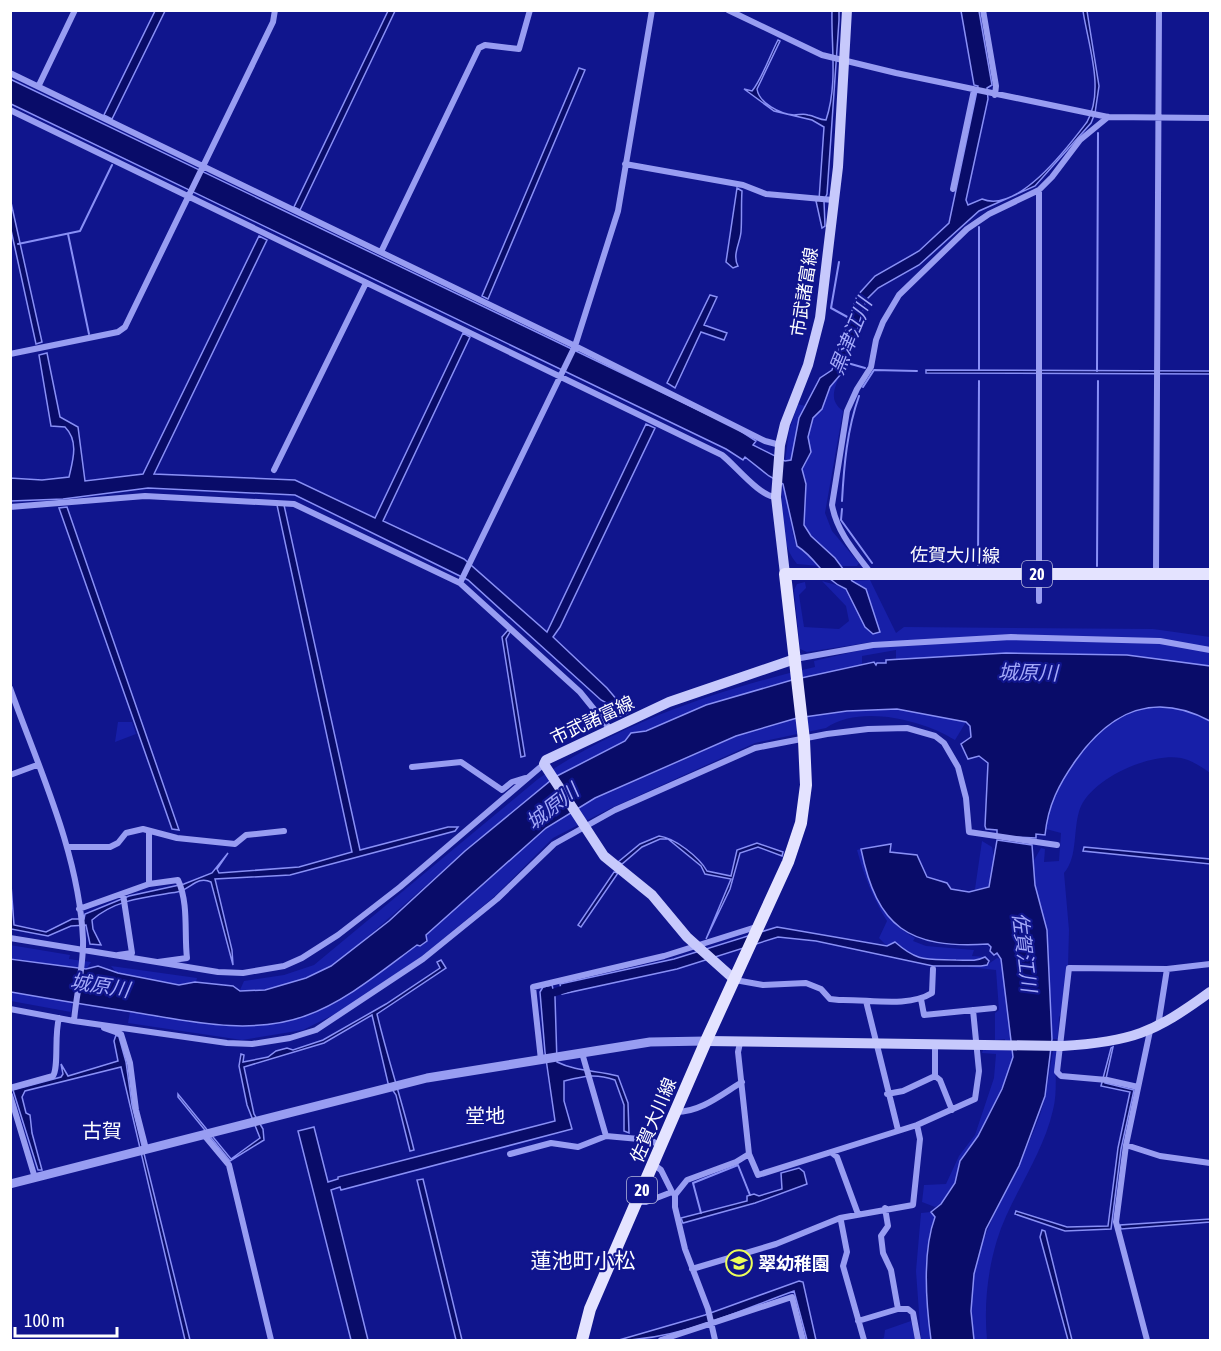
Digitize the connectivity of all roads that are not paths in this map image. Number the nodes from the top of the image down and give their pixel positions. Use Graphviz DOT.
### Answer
graph roads {
  1 [pos="75,10"];
  2 [pos="275,10"];
  3 [pos="530,10"];
  4 [pos="652,10"];
  5 [pos="728,10"];
  6 [pos="847,10"];
  7 [pos="983,10"];
  8 [pos="1159,10"];
  9 [pos="837,60"];
  10 [pos="10,73"];
  11 [pos="39,85"];
  12 [pos="974,90"];
  13 [pos="993,94"];
  14 [pos="10,111"];
  15 [pos="1108,117"];
  16 [pos="1158,117"];
  17 [pos="1210,118"];
  18 [pos="625,164"];
  19 [pos="202,167"];
  20 [pos="953,189"];
  21 [pos="1039,190"];
  22 [pos="189,195"];
  23 [pos="830,199"];
  24 [pos="381,252"];
  25 [pos="366,283"];
  26 [pos="575,347"];
  27 [pos="10,354"];
  28 [pos="562,375"];
  29 [pos="780,450"];
  30 [pos="274,470"];
  31 [pos="776,493"];
  32 [pos="10,507"];
  33 [pos="867,573"];
  34 [pos="785,574"];
  35 [pos="1039,574"];
  36 [pos="1156,574"];
  37 [pos="1210,574"];
  38 [pos="461,581"];
  39 [pos="1039,601"];
  40 [pos="1210,650"];
  41 [pos="795,659"];
  42 [pos="10,688"];
  43 [pos="610,729"];
  44 [pos="804,740"];
  45 [pos="38,765"];
  46 [pos="544,765"];
  47 [pos="412,767"];
  48 [pos="10,775"];
  49 [pos="528,777"];
  50 [pos="583,826"];
  51 [pos="149,831"];
  52 [pos="284,831"];
  53 [pos="1057,845"];
  54 [pos="67,847"];
  55 [pos="149,884"];
  56 [pos="123,895"];
  57 [pos="79,909"];
  58 [pos="759,927"];
  59 [pos="10,938"];
  60 [pos="698,946"];
  61 [pos="82,952"];
  62 [pos="110,956"];
  63 [pos="156,963"];
  64 [pos="1210,964"];
  65 [pos="933,969"];
  66 [pos="1167,969"];
  67 [pos="735,980"];
  68 [pos="1210,992"];
  69 [pos="921,999"];
  70 [pos="866,1001"];
  71 [pos="994,1008"];
  72 [pos="10,1009"];
  73 [pos="973,1010"];
  74 [pos="59,1018"];
  75 [pos="74,1020"];
  76 [pos="89,1022"];
  77 [pos="1154,1029"];
  78 [pos="706,1041"];
  79 [pos="740,1043"];
  80 [pos="875,1044"];
  81 [pos="935,1045"];
  82 [pos="977,1045"];
  83 [pos="1062,1046"];
  84 [pos="582,1053"];
  85 [pos="543,1060"];
  86 [pos="935,1076"];
  87 [pos="742,1082"];
  88 [pos="1138,1087"];
  89 [pos="10,1088"];
  90 [pos="887,1094"];
  91 [pos="10,1095"];
  92 [pos="952,1110"];
  93 [pos="676,1112"];
  94 [pos="917,1125"];
  95 [pos="898,1130"];
  96 [pos="206,1134"];
  97 [pos="606,1137"];
  98 [pos="1126,1145"];
  99 [pos="661,1146"];
  100 [pos="142,1150"];
  101 [pos="832,1153"];
  102 [pos="510,1154"];
  103 [pos="750,1154"];
  104 [pos="1210,1163"];
  105 [pos="653,1164"];
  106 [pos="35,1178"];
  107 [pos="10,1184"];
  108 [pos="673,1194"];
  109 [pos="637,1202"];
  110 [pos="885,1208"];
  111 [pos="858,1214"];
  112 [pos="841,1221"];
  113 [pos="692,1269"];
  114 [pos="898,1309"];
  115 [pos="858,1321"];
  116 [pos="712,1326"];
  117 [pos="271,1341"];
  118 [pos="582,1341"];
  119 [pos="661,1341"];
  120 [pos="715,1341"];
  121 [pos="803,1341"];
  122 [pos="864,1341"];
  123 [pos="918,1341"];
  124 [pos="1147,1341"];
  1 -- 11 [label="street"];
  2 -- 19 [label="street"];
  3 -- 24 [label="street"];
  4 -- 18 [label="street"];
  5 -- 9 [label="street"];
  6 -- 9 [label="main road, 市武諸富線"];
  7 -- 13 [label="street"];
  8 -- 16 [label="street"];
  9 -- 12 [label="street"];
  9 -- 23 [label="main road, 市武諸富線"];
  10 -- 11 [label="street"];
  11 -- 19 [label="street"];
  12 -- 13 [label="street"];
  12 -- 20 [label="street"];
  13 -- 15 [label="street"];
  14 -- 22 [label="street"];
  15 -- 16 [label="street"];
  15 -- 21 [label="street"];
  16 -- 17 [label="street"];
  16 -- 36 [label="street"];
  18 -- 23 [label="street"];
  18 -- 26 [label="street"];
  19 -- 22 [label="street"];
  19 -- 24 [label="street"];
  21 -- 33 [label="street"];
  21 -- 35 [label="street"];
  22 -- 25 [label="street"];
  22 -- 27 [label="street"];
  23 -- 29 [label="main road, 市武諸富線"];
  24 -- 26 [label="street"];
  25 -- 28 [label="street"];
  25 -- 30 [label="street"];
  26 -- 28 [label="street"];
  26 -- 29 [label="street"];
  28 -- 31 [label="street"];
  28 -- 38 [label="street"];
  29 -- 31 [label="main road, 市武諸富線"];
  31 -- 34 [label="main road, 市武諸富線"];
  32 -- 38 [label="street"];
  33 -- 34 [label="main road, 佐賀大川線 / 20"];
  33 -- 35 [label="main road, 佐賀大川線 / 20"];
  34 -- 41 [label="main road, 20"];
  35 -- 36 [label="main road, 佐賀大川線 / 20"];
  35 -- 39 [label="street"];
  36 -- 37 [label="main road, 佐賀大川線 / 20"];
  38 -- 43 [label="street"];
  40 -- 41 [label="street"];
  41 -- 43 [label="main road, 市武諸富線"];
  41 -- 44 [label="main road, 20"];
  42 -- 45 [label="street"];
  43 -- 46 [label="main road, 市武諸富線"];
  44 -- 50 [label="street"];
  44 -- 53 [label="street"];
  44 -- 58 [label="main road, 20"];
  45 -- 48 [label="street"];
  45 -- 54 [label="street"];
  46 -- 49 [label="street"];
  46 -- 50 [label="main road, 市武諸富線"];
  47 -- 49 [label="street"];
  49 -- 63 [label="street"];
  50 -- 60 [label="main road, 市武諸富線"];
  50 -- 76 [label="street"];
  51 -- 52 [label="street"];
  51 -- 54 [label="street"];
  51 -- 55 [label="street"];
  54 -- 57 [label="street"];
  55 -- 56 [label="street"];
  55 -- 63 [label="street"];
  56 -- 57 [label="street"];
  56 -- 62 [label="street"];
  57 -- 61 [label="street"];
  58 -- 60 [label="street"];
  58 -- 67 [label="main road, 佐賀大川線 / 20"];
  59 -- 61 [label="street"];
  60 -- 67 [label="main road, 市武諸富線"];
  60 -- 85 [label="street"];
  61 -- 62 [label="street"];
  61 -- 75 [label="street"];
  62 -- 63 [label="street"];
  64 -- 66 [label="street"];
  65 -- 69 [label="street"];
  66 -- 77 [label="street"];
  66 -- 83 [label="street"];
  67 -- 70 [label="street"];
  67 -- 78 [label="main road, 佐賀大川線 / 20"];
  68 -- 77 [label="main road"];
  69 -- 70 [label="street"];
  69 -- 73 [label="street"];
  70 -- 80 [label="street"];
  71 -- 73 [label="street"];
  72 -- 74 [label="street"];
  73 -- 82 [label="street"];
  74 -- 75 [label="street"];
  74 -- 89 [label="street"];
  75 -- 76 [label="street"];
  76 -- 100 [label="street"];
  77 -- 83 [label="main road"];
  77 -- 88 [label="street"];
  78 -- 79 [label="main road"];
  78 -- 84 [label="street"];
  78 -- 93 [label="main road, 佐賀大川線 / 20"];
  79 -- 80 [label="main road"];
  79 -- 87 [label="street"];
  80 -- 81 [label="main road"];
  80 -- 90 [label="street"];
  81 -- 82 [label="main road"];
  81 -- 86 [label="street"];
  82 -- 83 [label="main road"];
  82 -- 92 [label="street"];
  83 -- 88 [label="street"];
  84 -- 85 [label="street"];
  84 -- 97 [label="street"];
  85 -- 96 [label="street"];
  86 -- 90 [label="street"];
  86 -- 92 [label="street"];
  87 -- 93 [label="street"];
  87 -- 103 [label="street"];
  88 -- 98 [label="street"];
  90 -- 95 [label="street"];
  91 -- 106 [label="street"];
  92 -- 94 [label="street"];
  93 -- 99 [label="main road, 佐賀大川線 / 20"];
  94 -- 95 [label="street"];
  94 -- 110 [label="street"];
  95 -- 101 [label="street"];
  96 -- 100 [label="street"];
  96 -- 117 [label="street"];
  97 -- 99 [label="street"];
  97 -- 102 [label="street"];
  98 -- 104 [label="street"];
  98 -- 124 [label="street"];
  99 -- 105 [label="main road, 佐賀大川線 / 20"];
  100 -- 106 [label="street"];
  101 -- 103 [label="street"];
  101 -- 111 [label="street"];
  103 -- 108 [label="street"];
  105 -- 108 [label="street"];
  105 -- 109 [label="main road, 佐賀大川線 / 20"];
  106 -- 107 [label="street"];
  108 -- 109 [label="street"];
  108 -- 113 [label="street"];
  109 -- 118 [label="main road, 佐賀大川線 / 20"];
  110 -- 111 [label="street"];
  110 -- 114 [label="street"];
  111 -- 113 [label="street"];
  112 -- 115 [label="street"];
  113 -- 116 [label="street"];
  114 -- 115 [label="street"];
  114 -- 123 [label="street"];
  115 -- 122 [label="street"];
  116 -- 119 [label="street"];
  116 -- 120 [label="street"];
  116 -- 121 [label="street"];
}
